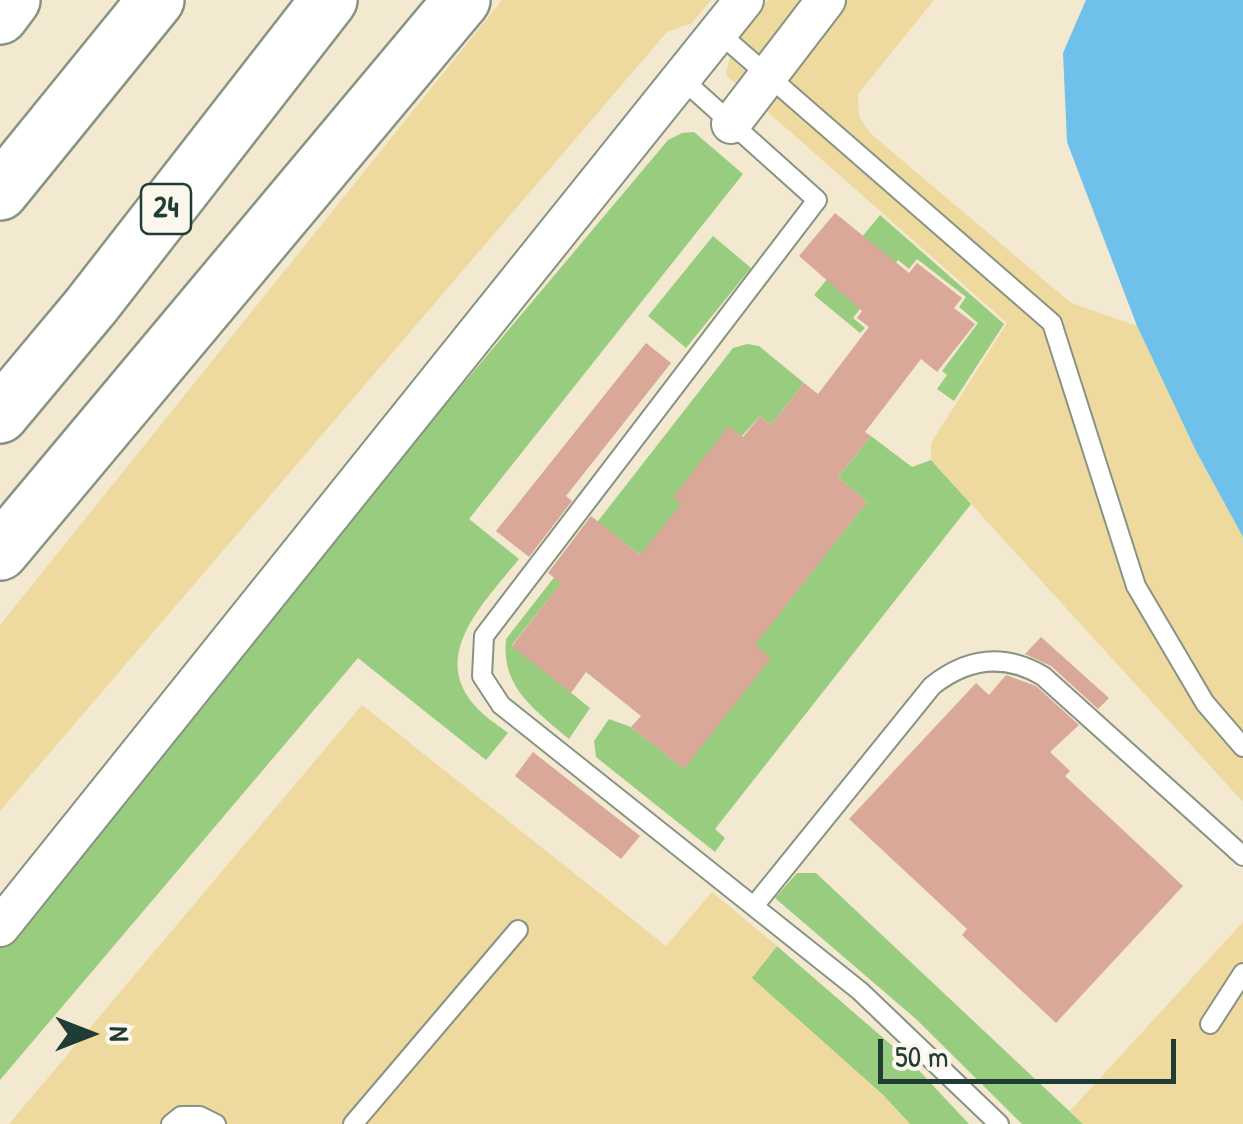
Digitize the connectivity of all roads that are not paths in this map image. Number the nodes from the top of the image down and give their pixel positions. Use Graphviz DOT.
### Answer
graph roads {
  1 [pos="12,0"];
  2 [pos="156,0"];
  3 [pos="328,0"];
  4 [pos="462,0"];
  5 [pos="744,0"];
  6 [pos="826,0"];
  7 [pos="0,16"];
  8 [pos="718,32"];
  9 [pos="768,77"];
  10 [pos="681,78"];
  11 [pos="732,124"];
  12 [pos="0,192"];
  13 [pos="0,415"];
  14 [pos="0,552"];
  15 [pos="1243,747"];
  16 [pos="1243,856"];
  17 [pos="754,906"];
  18 [pos="1,928"];
  19 [pos="518,930"];
  20 [pos="1243,973"];
  21 [pos="1210,1024"];
  22 [pos="171,1124"];
  23 [pos="216,1124"];
  24 [pos="353,1124"];
  25 [pos="999,1124"];
  1 -- 7 [label="main road"];
  2 -- 12 [label="main road"];
  3 -- 13 [label="main road, 24"];
  4 -- 14 [label="main road"];
  5 -- 8 [label="street"];
  6 -- 9 [label="street"];
  8 -- 9 [label="lane"];
  8 -- 10 [label="street"];
  9 -- 11 [label="street"];
  9 -- 15 [label="lane"];
  10 -- 11 [label="lane"];
  10 -- 18 [label="street"];
  11 -- 17 [label="lane"];
  16 -- 17 [label="lane"];
  17 -- 25 [label="lane"];
  19 -- 24 [label="lane"];
  20 -- 21 [label="lane"];
  22 -- 23 [label="lane"];
}
